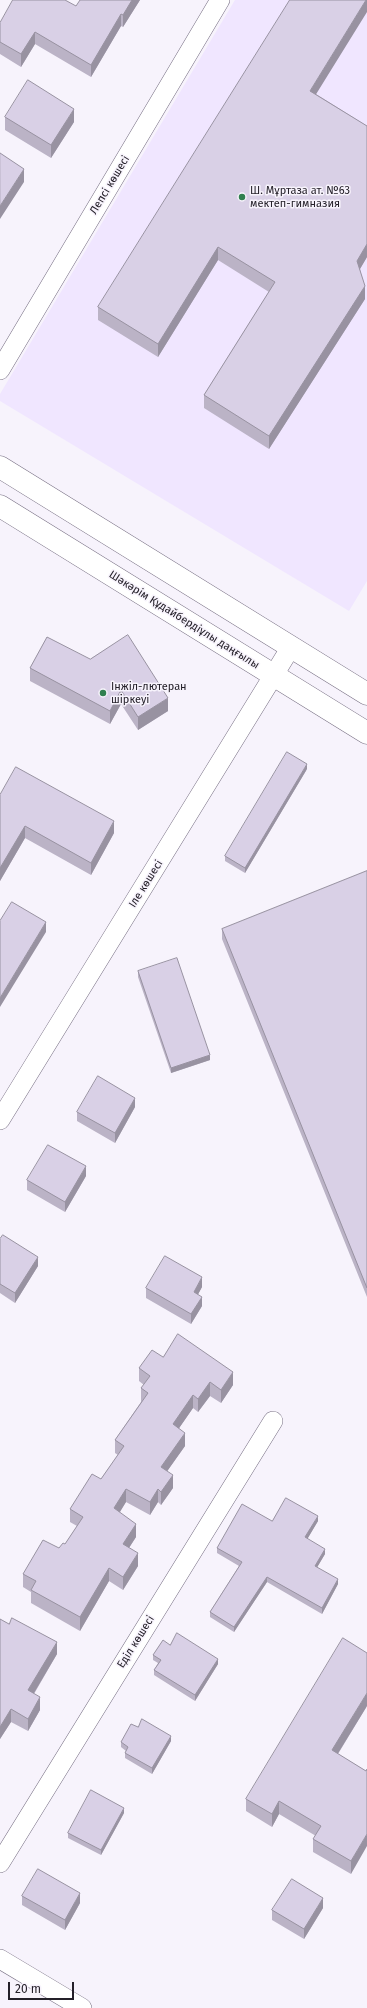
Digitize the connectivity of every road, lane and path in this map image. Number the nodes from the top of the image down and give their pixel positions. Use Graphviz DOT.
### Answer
graph roads {
  1 [pos="220,0"];
  2 [pos="0,370"];
  3 [pos="0,467"];
  4 [pos="0,506"];
  5 [pos="291,647"];
  6 [pos="274,676"];
  7 [pos="367,694"];
  8 [pos="367,734"];
  9 [pos="0,1120"];
  10 [pos="272,1421"];
  11 [pos="0,1863"];
  12 [pos="0,1959"];
  13 [pos="82,2008"];
  1 -- 2 [label="street, Лепсі көшесі"];
  3 -- 5 [label="main road"];
  4 -- 6 [label="main road, Шәкәрім Құдайбердіұлы даңғылы"];
  5 -- 6 [label="street, Іле көшесі"];
  5 -- 7 [label="main road"];
  6 -- 8 [label="main road, Шәкәрім Құдайбердіұлы даңғылы"];
  6 -- 9 [label="street, Іле көшесі"];
  10 -- 11 [label="street, Еділ көшесі"];
  12 -- 13 [label="street"];
}
